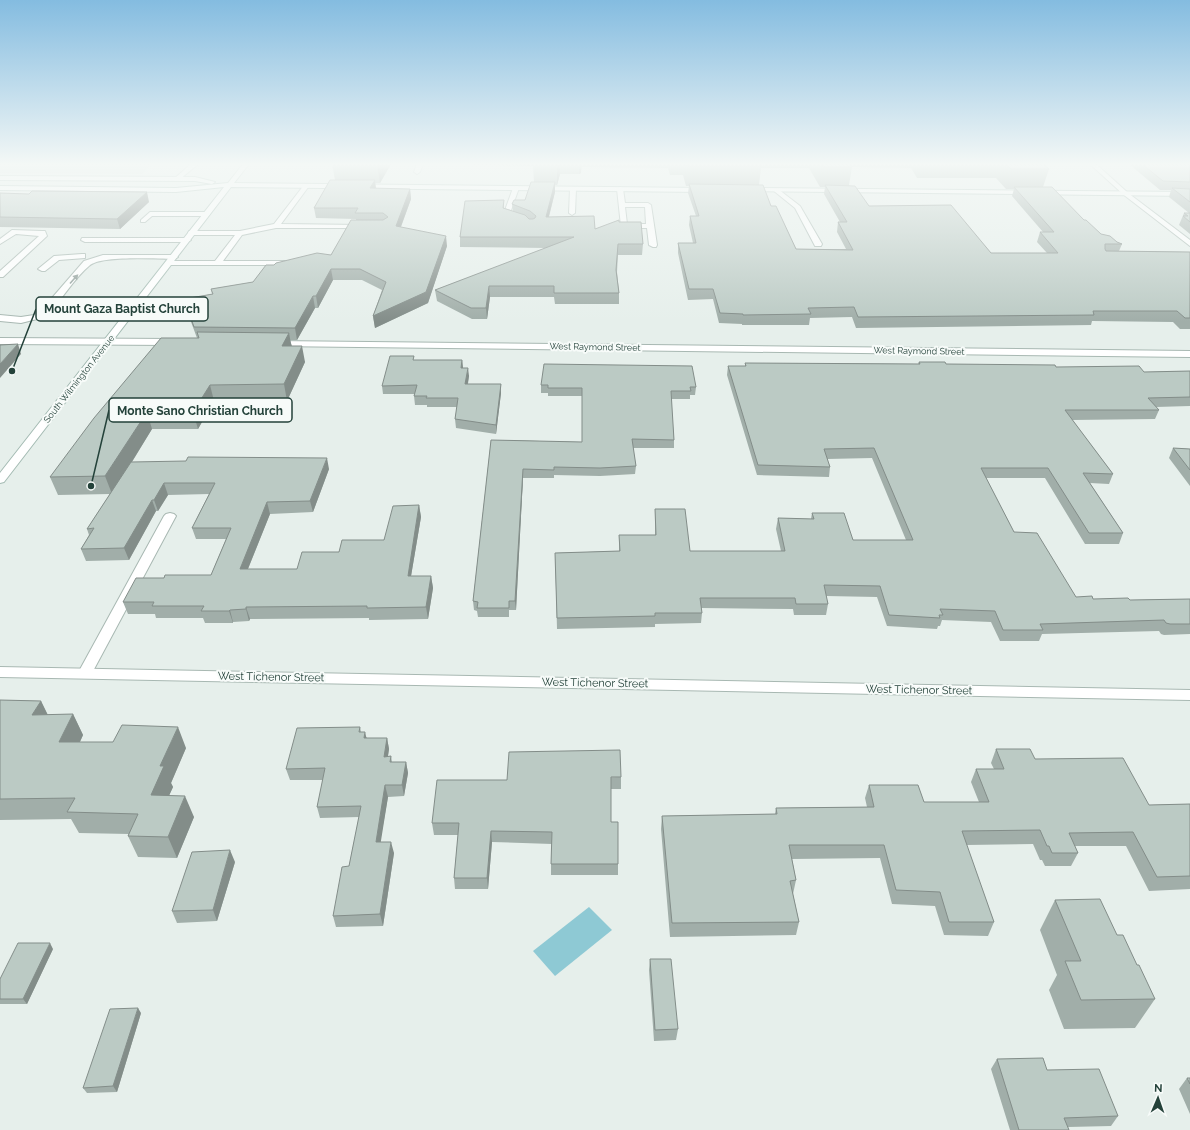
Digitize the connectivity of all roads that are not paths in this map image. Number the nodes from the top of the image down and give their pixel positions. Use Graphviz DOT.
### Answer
graph roads {
  1 [pos="147,217"];
  2 [pos="205,217"];
  3 [pos="283,217"];
  4 [pos="509,217"];
  5 [pos="623,217"];
  6 [pos="649,217"];
  7 [pos="803,217"];
  8 [pos="1155,217"];
  9 [pos="143,221"];
  10 [pos="524,222"];
  11 [pos="276,226"];
  12 [pos="650,226"];
  13 [pos="368,227"];
  14 [pos="240,233"];
  15 [pos="189,237"];
  16 [pos="85,240"];
  17 [pos="0,242"];
  18 [pos="818,244"];
  19 [pos="1190,244"];
  20 [pos="653,245"];
  21 [pos="110,257"];
  22 [pos="171,260"];
  23 [pos="217,263"];
  24 [pos="282,263"];
  25 [pos="42,269"];
  26 [pos="0,275"];
  27 [pos="48,308"];
  28 [pos="135,308"];
  29 [pos="0,318"];
  30 [pos="0,341"];
  31 [pos="109,342"];
  32 [pos="180,342"];
  33 [pos="268,344"];
  34 [pos="1190,354"];
  35 [pos="0,480"];
  36 [pos="170,516"];
  37 [pos="0,672"];
  38 [pos="86,674"];
  39 [pos="1190,695"];
  1 -- 9 [label="main road"];
  2 -- 15 [label="main road, South Wilmington Avenue"];
  3 -- 11 [label="main road"];
  4 -- 10 [label="main road"];
  5 -- 12 [label="main road"];
  6 -- 12 [label="main road"];
  7 -- 18 [label="main road"];
  8 -- 19 [label="main road"];
  11 -- 13 [label="main road"];
  11 -- 14 [label="main road"];
  12 -- 20 [label="main road"];
  14 -- 15 [label="main road"];
  14 -- 23 [label="main road"];
  15 -- 16 [label="main road"];
  15 -- 22 [label="main road, South Wilmington Avenue"];
  17 -- 26 [label="main road"];
  21 -- 22 [label="main road"];
  21 -- 25 [label="main road"];
  27 -- 21 [label="main road, one-way"];
  22 -- 23 [label="main road"];
  22 -- 28 [label="main road, South Wilmington Avenue"];
  23 -- 24 [label="main road"];
  27 -- 28 [label="main road"];
  27 -- 29 [label="main road"];
  28 -- 31 [label="main road, South Wilmington Avenue"];
  30 -- 31 [label="main road"];
  31 -- 32 [label="main road"];
  31 -- 35 [label="main road, South Wilmington Avenue"];
  33 -- 34 [label="main road, West Raymond Street"];
  36 -- 38 [label="main road"];
  37 -- 38 [label="main road, West Tichenor Street"];
  38 -- 39 [label="main road, West Tichenor Street"];
}
